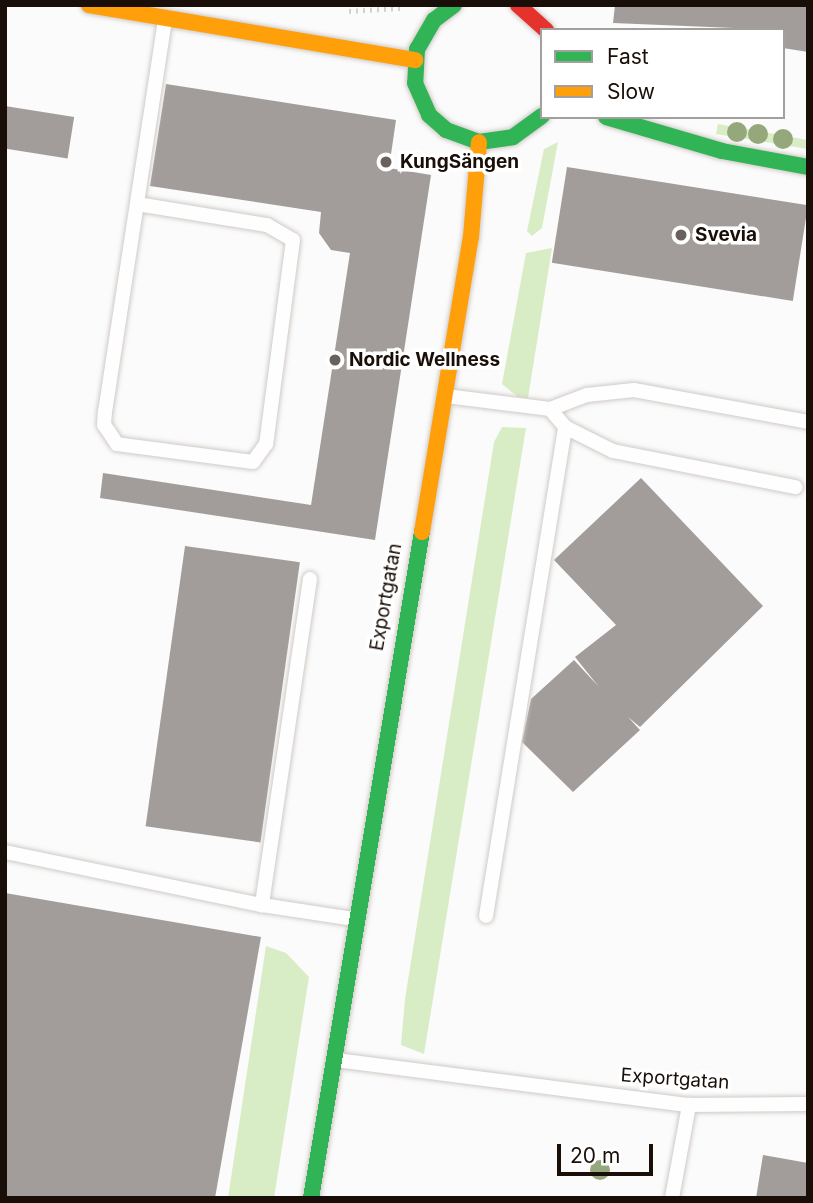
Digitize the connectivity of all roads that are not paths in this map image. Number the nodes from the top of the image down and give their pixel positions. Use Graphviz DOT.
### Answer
graph roads {
  1 [pos="89,5"];
  2 [pos="454,5"];
  3 [pos="518,5"];
  4 [pos="165,18"];
  5 [pos="545,28"];
  6 [pos="415,60"];
  7 [pos="540,117"];
  8 [pos="613,119"];
  9 [pos="478,142"];
  10 [pos="808,167"];
  11 [pos="137,204"];
  12 [pos="441,395"];
  13 [pos="550,409"];
  14 [pos="808,422"];
  15 [pos="565,427"];
  16 [pos="795,487"];
  17 [pos="310,579"];
  18 [pos="5,852"];
  19 [pos="262,905"];
  20 [pos="486,916"];
  21 [pos="353,919"];
  22 [pos="333,1060"];
  23 [pos="808,1104"];
  24 [pos="689,1105"];
  25 [pos="311,1198"];
  26 [pos="672,1198"];
  1 -- 4 [label="street"];
  2 -- 6 [label="street"];
  3 -- 5 [label="street"];
  4 -- 6 [label="street"];
  4 -- 11 [label="lane"];
  6 -- 9 [label="street"];
  7 -- 9 [label="street"];
  8 -- 10 [label="street"];
  9 -- 12 [label="street, Exportgatan"];
  11 -- 11 [label="lane"];
  12 -- 13 [label="lane"];
  12 -- 21 [label="street, Exportgatan"];
  13 -- 14 [label="lane"];
  13 -- 15 [label="lane"];
  15 -- 16 [label="lane"];
  15 -- 20 [label="lane"];
  17 -- 19 [label="lane"];
  18 -- 19 [label="lane"];
  19 -- 21 [label="lane"];
  21 -- 22 [label="street, Exportgatan"];
  22 -- 24 [label="lane, Exportgatan"];
  22 -- 25 [label="street, Exportgatan"];
  23 -- 24 [label="lane, Exportgatan"];
  24 -- 26 [label="lane"];
}
